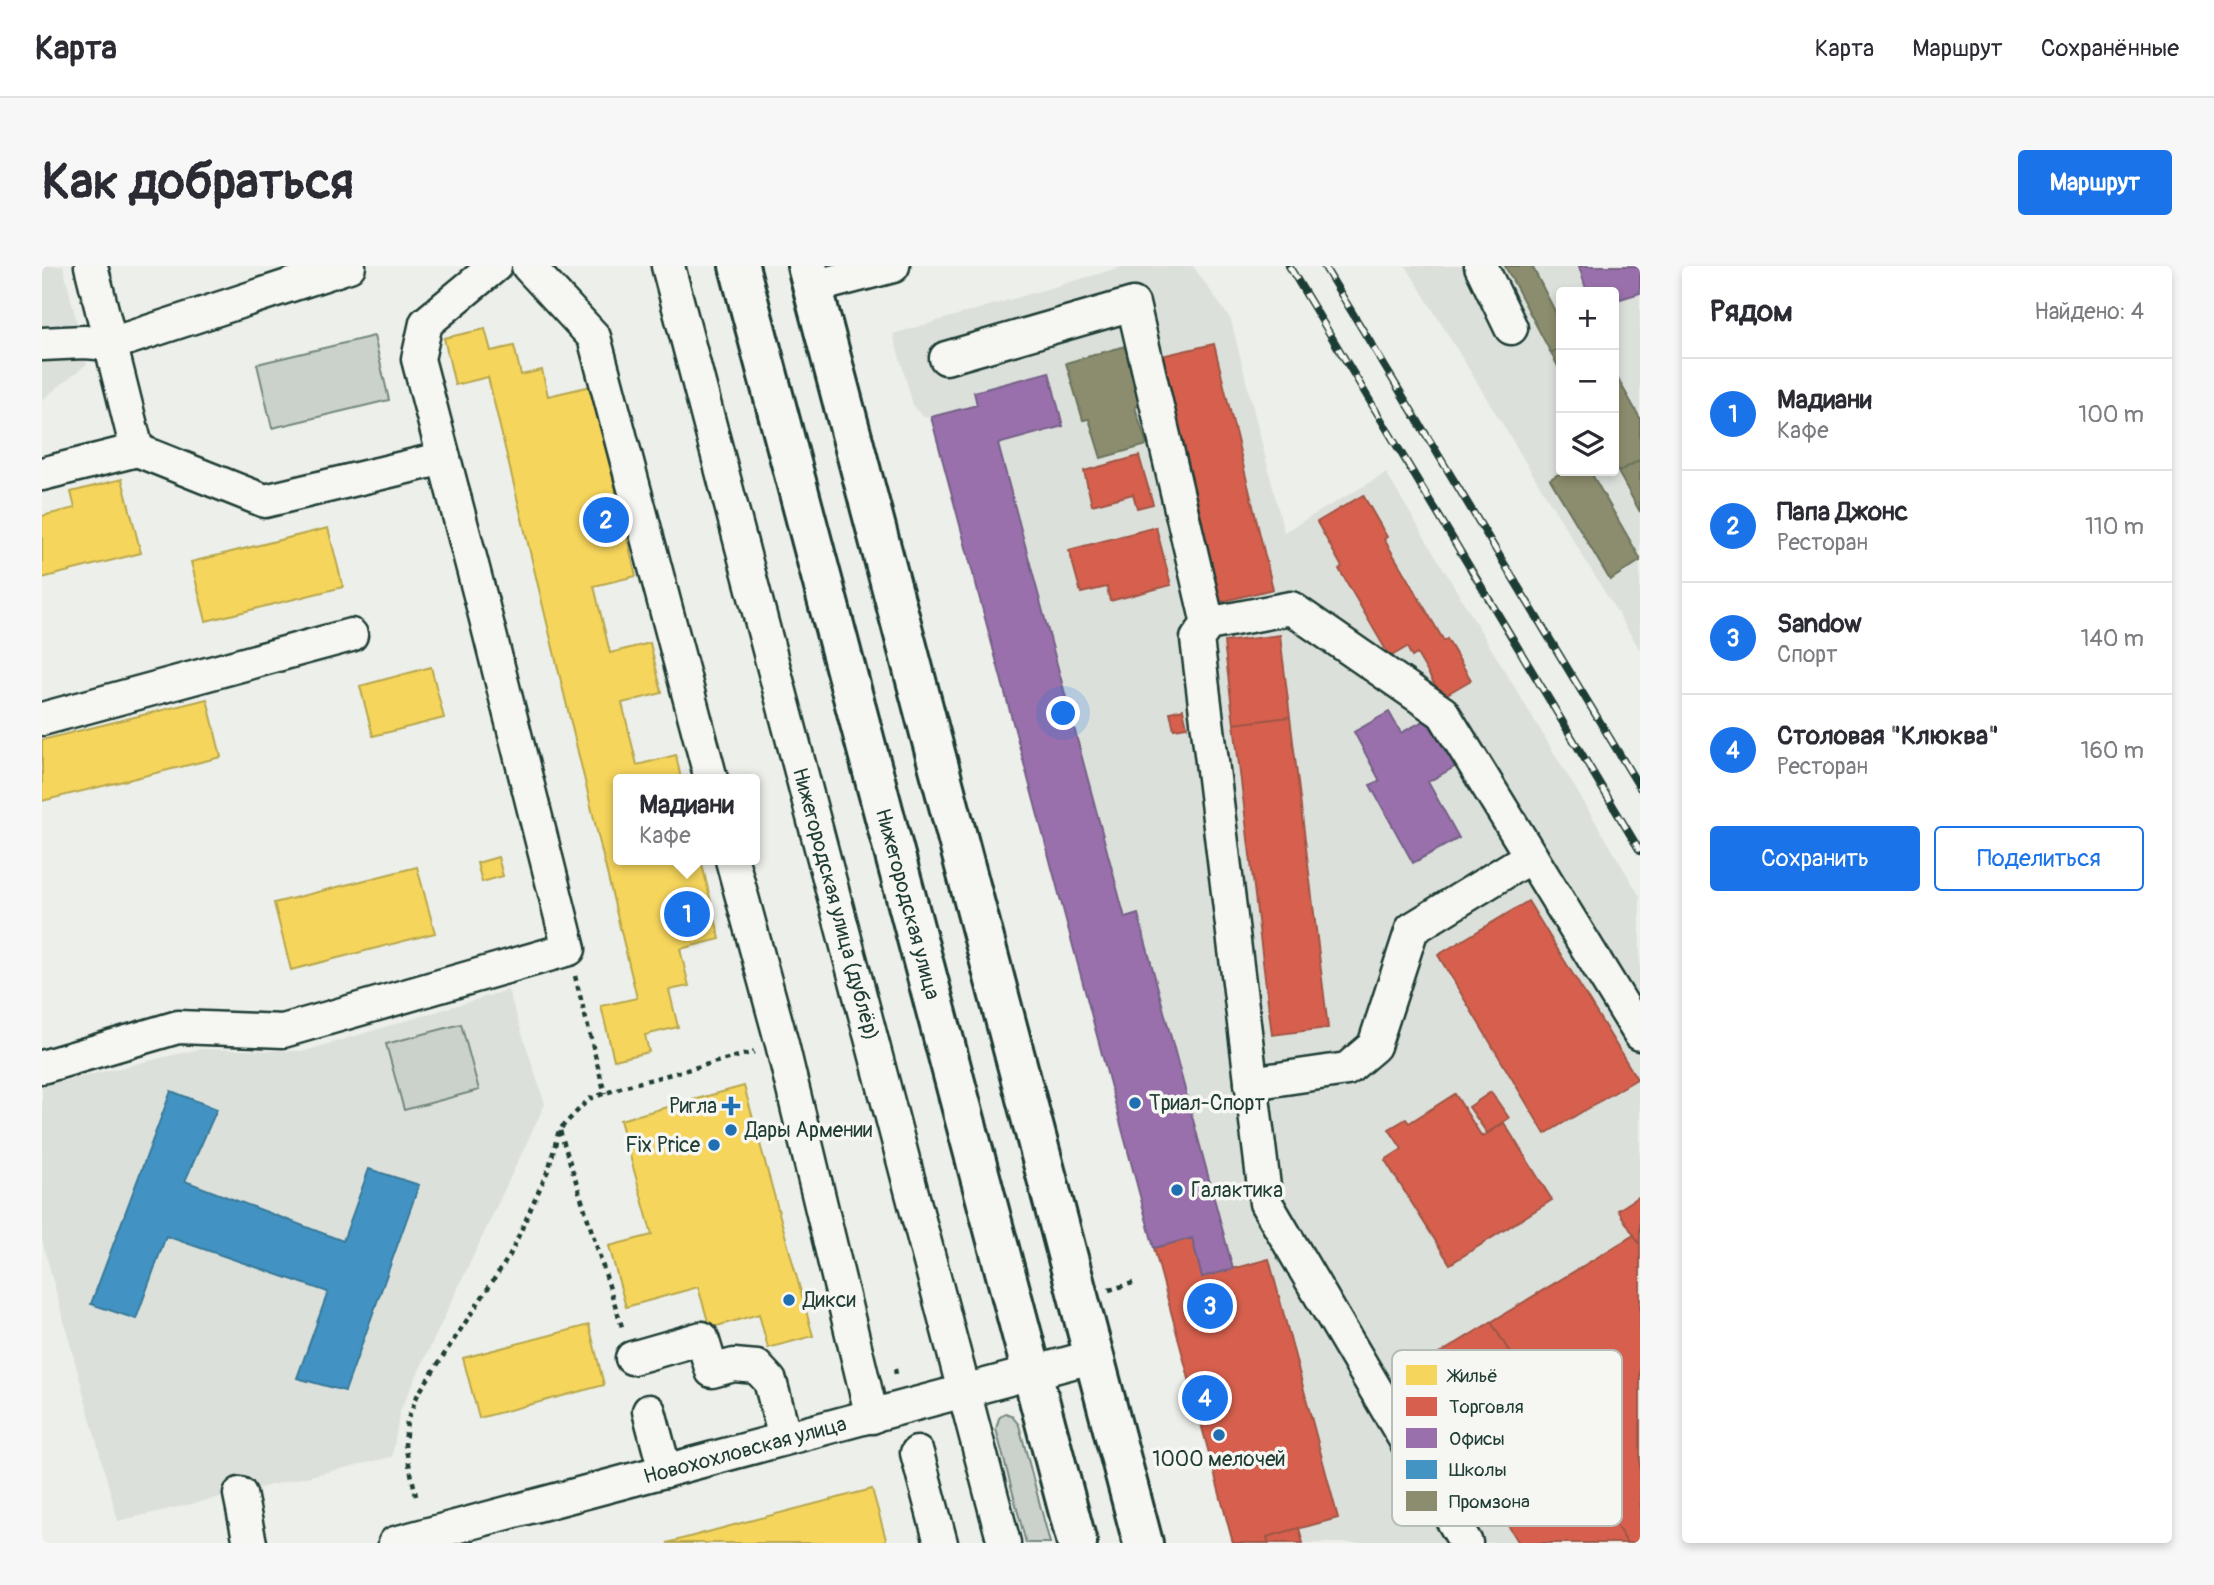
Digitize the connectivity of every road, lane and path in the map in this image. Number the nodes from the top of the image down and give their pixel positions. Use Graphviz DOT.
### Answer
graph roads {
  1 [pos="91,266"];
  2 [pos="349,266"];
  3 [pos="495,266"];
  4 [pos="528,266"];
  5 [pos="668,266"];
  6 [pos="739,266"];
  7 [pos="892,266"];
  8 [pos="1480,266"];
  9 [pos="810,276"];
  10 [pos="1511,328"];
  11 [pos="42,344"];
  12 [pos="111,344"];
  13 [pos="946,358"];
  14 [pos="137,450"];
  15 [pos="444,458"];
  16 [pos="42,474"];
  17 [pos="1208,624"];
  18 [pos="351,635"];
  19 [pos="42,719"];
  20 [pos="709,774"];
  21 [pos="1531,856"];
  22 [pos="733,865"];
  23 [pos="569,949"];
  24 [pos="1640,1034"];
  25 [pos="782,1045"];
  26 [pos="42,1067"];
  27 [pos="1251,1083"];
  28 [pos="605,1094"];
  29 [pos="559,1130"];
  30 [pos="1133,1283"];
  31 [pos="1108,1290"];
  32 [pos="1095,1356"];
  33 [pos="632,1358"];
  34 [pos="1032,1373"];
  35 [pos="964,1391"];
  36 [pos="649,1411"];
  37 [pos="872,1417"];
  38 [pos="1392,1417"];
  39 [pos="785,1438"];
  40 [pos="917,1453"];
  41 [pos="665,1471"];
  42 [pos="240,1494"];
  43 [pos="416,1496"];
  44 [pos="1456,1526"];
  45 [pos="250,1543"];
  46 [pos="395,1543"];
  47 [pos="941,1543"];
  48 [pos="1004,1543"];
  49 [pos="1077,1543"];
  50 [pos="1143,1543"];
  51 [pos="1466,1543"];
  1 -- 12 [label="street"];
  2 -- 12 [label="street"];
  3 -- 15 [label="street"];
  4 -- 20 [label="street"];
  5 -- 35 [label="street, Нижегородская улица (дублёр)"];
  6 -- 34 [label="main road, Нижегородская улица"];
  7 -- 9 [label="street"];
  8 -- 10 [label="street"];
  9 -- 32 [label="main road"];
  11 -- 12 [label="street"];
  12 -- 14 [label="street"];
  13 -- 17 [label="street"];
  14 -- 15 [label="street"];
  14 -- 16 [label="street"];
  15 -- 23 [label="street"];
  17 -- 21 [label="street"];
  17 -- 27 [label="street"];
  18 -- 19 [label="street"];
  21 -- 24 [label="street"];
  21 -- 27 [label="street"];
  22 -- 25 [label="street"];
  23 -- 26 [label="street"];
  23 -- 28 [label="path"];
  25 -- 28 [label="path"];
  25 -- 37 [label="street"];
  27 -- 38 [label="street"];
  28 -- 29 [label="path"];
  29 -- 33 [label="path"];
  29 -- 43 [label="path"];
  30 -- 31 [label="path"];
  32 -- 34 [label="street, Новохохловская улица"];
  32 -- 50 [label="main road"];
  33 -- 39 [label="street"];
  34 -- 35 [label="street, Новохохловская улица"];
  34 -- 49 [label="main road, Нижегородская улица"];
  35 -- 37 [label="street, Новохохловская улица"];
  35 -- 48 [label="street, Нижегородская улица (дублёр)"];
  36 -- 41 [label="street"];
  37 -- 39 [label="street, Новохохловская улица"];
  39 -- 41 [label="street, Новохохловская улица"];
  40 -- 47 [label="street"];
  41 -- 46 [label="street, Новохохловская улица"];
  42 -- 45 [label="street"];
  44 -- 51 [label="street"];
}
